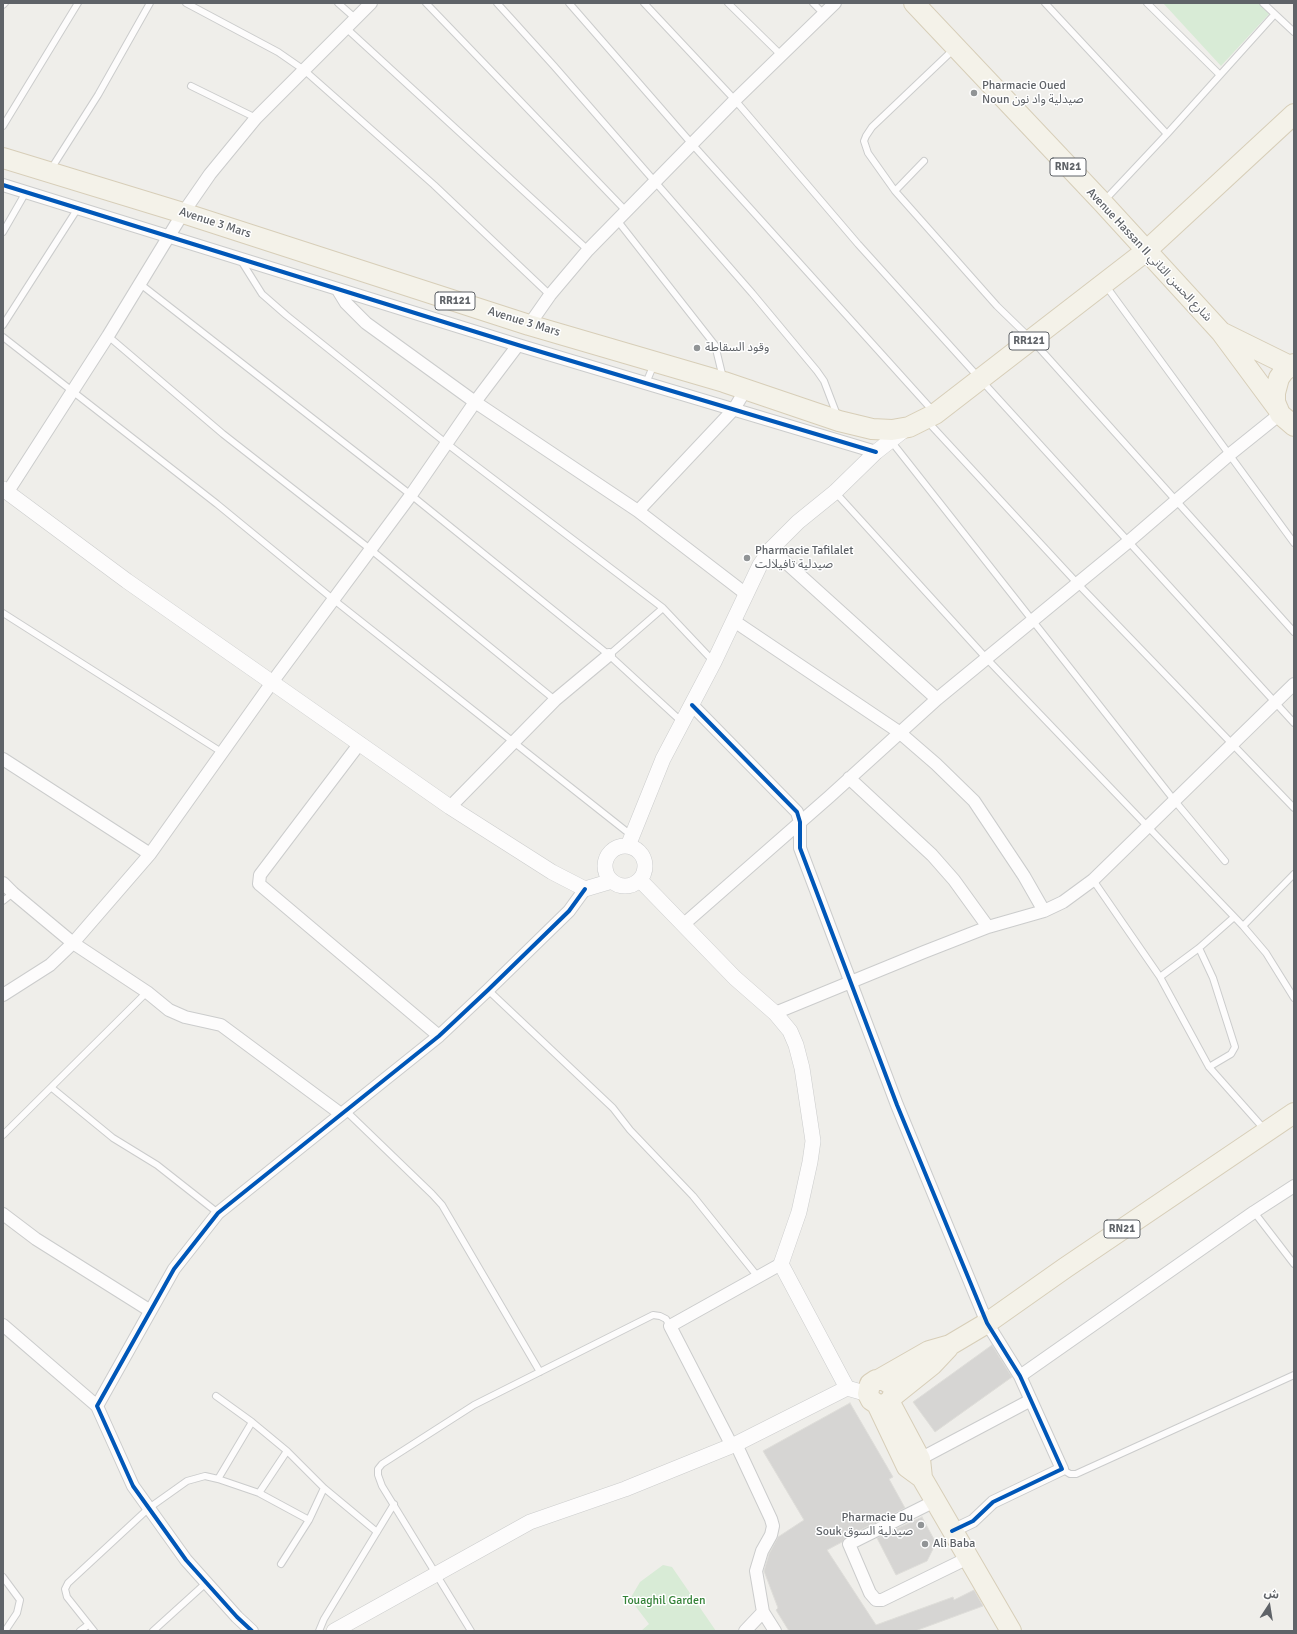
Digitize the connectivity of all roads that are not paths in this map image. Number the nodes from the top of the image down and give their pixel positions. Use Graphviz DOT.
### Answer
graph roads {
  1 [pos="78,3"];
  2 [pos="150,3"];
  3 [pos="186,3"];
  4 [pos="338,3"];
  5 [pos="371,3"];
  6 [pos="426,3"];
  7 [pos="497,3"];
  8 [pos="569,3"];
  9 [pos="644,3"];
  10 [pos="728,3"];
  11 [pos="813,3"];
  12 [pos="835,3"];
  13 [pos="914,3"];
  14 [pos="1045,3"];
  15 [pos="1147,3"];
  16 [pos="1263,3"];
  17 [pos="824,14"];
  18 [pos="1274,15"];
  19 [pos="355,18"];
  20 [pos="346,28"];
  21 [pos="1294,32"];
  22 [pos="955,48"];
  23 [pos="782,56"];
  24 [pos="304,70"];
  25 [pos="1220,74"];
  26 [pos="191,86"];
  27 [pos="735,100"];
  28 [pos="1294,114"];
  29 [pos="256,118"];
  30 [pos="3,126"];
  31 [pos="1167,134"];
  32 [pos="692,144"];
  33 [pos="3,158"];
  34 [pos="924,161"];
  35 [pos="49,172"];
  36 [pos="655,182"];
  37 [pos="3,185"];
  38 [pos="895,191"];
  39 [pos="26,192"];
  40 [pos="1102,202"];
  41 [pos="78,208"];
  42 [pos="626,211"];
  43 [pos="183,213"];
  44 [pos="617,220"];
  45 [pos="3,232"];
  46 [pos="168,237"];
  47 [pos="588,250"];
  48 [pos="1146,251"];
  49 [pos="239,259"];
  50 [pos="139,283"];
  51 [pos="1104,283"];
  52 [pos="338,290"];
  53 [pos="550,295"];
  54 [pos="3,325"];
  55 [pos="529,325"];
  56 [pos="1221,332"];
  57 [pos="108,336"];
  58 [pos="3,337"];
  59 [pos="1032,340"];
  60 [pos="518,345"];
  61 [pos="655,362"];
  62 [pos="1292,365"];
  63 [pos="981,380"];
  64 [pos="724,382"];
  65 [pos="646,383"];
  66 [pos="746,389"];
  67 [pos="73,391"];
  68 [pos="475,402"];
  69 [pos="734,409"];
  70 [pos="923,420"];
  71 [pos="839,421"];
  72 [pos="1286,421"];
  73 [pos="891,441"];
  74 [pos="446,443"];
  75 [pos="876,452"];
  76 [pos="1229,455"];
  77 [pos="5,491"];
  78 [pos="835,492"];
  79 [pos="411,495"];
  80 [pos="1176,500"];
  81 [pos="638,511"];
  82 [pos="1128,542"];
  83 [pos="1294,543"];
  84 [pos="370,549"];
  85 [pos="771,549"];
  86 [pos="1077,583"];
  87 [pos="746,594"];
  88 [pos="334,600"];
  89 [pos="663,608"];
  90 [pos="3,613"];
  91 [pos="734,621"];
  92 [pos="1032,621"];
  93 [pos="1294,632"];
  94 [pos="609,655"];
  95 [pos="987,659"];
  96 [pos="714,662"];
  97 [pos="273,681"];
  98 [pos="1294,684"];
  99 [pos="937,699"];
  100 [pos="555,700"];
  101 [pos="1275,702"];
  102 [pos="692,705"];
  103 [pos="682,723"];
  104 [pos="1294,723"];
  105 [pos="899,732"];
  106 [pos="360,743"];
  107 [pos="513,743"];
  108 [pos="1232,743"];
  109 [pos="223,753"];
  110 [pos="3,759"];
  111 [pos="849,778"];
  112 [pos="1174,800"];
  113 [pos="450,807"];
  114 [pos="1294,808"];
  115 [pos="800,822"];
  116 [pos="1146,826"];
  117 [pos="630,841"];
  118 [pos="150,854"];
  119 [pos="1225,861"];
  120 [pos="1294,874"];
  121 [pos="640,880"];
  122 [pos="1093,880"];
  123 [pos="612,881"];
  124 [pos="3,883"];
  125 [pos="585,889"];
  126 [pos="13,893"];
  127 [pos="3,901"];
  128 [pos="1044,911"];
  129 [pos="1233,918"];
  130 [pos="684,924"];
  131 [pos="1243,926"];
  132 [pos="988,927"];
  133 [pos="73,942"];
  134 [pos="1199,948"];
  135 [pos="1160,977"];
  136 [pos="851,983"];
  137 [pos="488,990"];
  138 [pos="147,992"];
  139 [pos="3,995"];
  140 [pos="1294,998"];
  141 [pos="775,1013"];
  142 [pos="439,1036"];
  143 [pos="1209,1067"];
  144 [pos="52,1088"];
  145 [pos="344,1113"];
  146 [pos="1294,1113"];
  147 [pos="1267,1132"];
  148 [pos="3,1135"];
  149 [pos="1294,1186"];
  150 [pos="1254,1212"];
  151 [pos="218,1213"];
  152 [pos="3,1214"];
  153 [pos="781,1264"];
  154 [pos="1294,1264"];
  155 [pos="758,1277"];
  156 [pos="149,1310"];
  157 [pos="987,1323"];
  158 [pos="670,1326"];
  159 [pos="4,1328"];
  160 [pos="540,1372"];
  161 [pos="1020,1376"];
  162 [pos="1294,1376"];
  163 [pos="847,1388"];
  164 [pos="881,1395"];
  165 [pos="216,1396"];
  166 [pos="1031,1400"];
  167 [pos="97,1406"];
  168 [pos="252,1422"];
  169 [pos="734,1445"];
  170 [pos="287,1451"];
  171 [pos="913,1462"];
  172 [pos="1062,1469"];
  173 [pos="218,1479"];
  174 [pos="324,1488"];
  175 [pos="259,1493"];
  176 [pos="934,1501"];
  177 [pos="394,1504"];
  178 [pos="149,1508"];
  179 [pos="309,1520"];
  180 [pos="952,1531"];
  181 [pos="377,1532"];
  182 [pos="968,1558"];
  183 [pos="281,1564"];
  184 [pos="438,1573"];
  185 [pos="3,1576"];
  186 [pos="206,1583"];
  187 [pos="763,1612"];
  188 [pos="88,1624"];
  189 [pos="5,1631"];
  190 [pos="80,1631"];
  191 [pos="94,1631"];
  192 [pos="153,1631"];
  193 [pos="252,1631"];
  194 [pos="318,1631"];
  195 [pos="334,1631"];
  196 [pos="471,1631"];
  197 [pos="744,1631"];
  198 [pos="775,1631"];
  199 [pos="1011,1631"];
  1 -- 30 [label="lane"];
  2 -- 35 [label="lane"];
  3 -- 24 [label="lane"];
  4 -- 19 [label="lane"];
  5 -- 19 [label="street"];
  6 -- 42 [label="lane"];
  7 -- 36 [label="lane"];
  8 -- 32 [label="lane"];
  9 -- 27 [label="lane"];
  10 -- 23 [label="lane"];
  11 -- 17 [label="lane"];
  12 -- 17 [label="street"];
  13 -- 22 [label="main road, Avenue Hassan II شارع الحسن الثاني / RN21"];
  14 -- 31 [label="lane"];
  15 -- 25 [label="lane"];
  16 -- 18 [label="lane"];
  17 -- 23 [label="street"];
  18 -- 21 [label="lane"];
  18 -- 25 [label="lane"];
  19 -- 20 [label="street"];
  20 -- 24 [label="street"];
  20 -- 47 [label="lane"];
  22 -- 38 [label="lane"];
  22 -- 40 [label="main road, Avenue Hassan II شارع الحسن الثاني / RN21"];
  23 -- 27 [label="street"];
  24 -- 29 [label="street"];
  24 -- 53 [label="lane"];
  25 -- 31 [label="lane"];
  26 -- 29 [label="lane"];
  27 -- 32 [label="street"];
  27 -- 63 [label="lane"];
  28 -- 48 [label="main road, RR121"];
  29 -- 43 [label="street"];
  31 -- 40 [label="lane"];
  32 -- 36 [label="street"];
  32 -- 70 [label="lane"];
  33 -- 35 [label="main road, Avenue 3 Mars / RR121"];
  34 -- 38 [label="lane"];
  35 -- 43 [label="main road, Avenue 3 Mars / RR121"];
  36 -- 42 [label="street"];
  36 -- 71 [label="lane"];
  37 -- 39 [label="street"];
  38 -- 59 [label="lane"];
  39 -- 41 [label="street"];
  39 -- 45 [label="lane"];
  40 -- 48 [label="main road, Avenue Hassan II شارع الحسن الثاني / RN21"];
  41 -- 46 [label="street"];
  41 -- 54 [label="lane"];
  42 -- 44 [label="street"];
  43 -- 46 [label="street"];
  43 -- 55 [label="main road, Avenue 3 Mars / RR121"];
  44 -- 47 [label="street"];
  44 -- 64 [label="lane"];
  46 -- 49 [label="street"];
  46 -- 50 [label="street"];
  47 -- 53 [label="street"];
  48 -- 51 [label="main road, RR121"];
  48 -- 56 [label="main road, Avenue Hassan II شارع الحسن الثاني / RN21"];
  49 -- 52 [label="street"];
  49 -- 74 [label="lane"];
  50 -- 57 [label="street"];
  50 -- 79 [label="lane"];
  51 -- 59 [label="main road, RR121"];
  51 -- 76 [label="lane"];
  52 -- 60 [label="street"];
  52 -- 68 [label="street"];
  53 -- 55 [label="street"];
  55 -- 61 [label="main road, Avenue 3 Mars / RR121"];
  56 -- 62 [label="main road, Avenue Hassan II شارع الحسن الثاني / RN21"];
  56 -- 72 [label="main road, Avenue Hassan II شارع الحسن الثاني / RN21"];
  57 -- 67 [label="street"];
  57 -- 84 [label="lane"];
  58 -- 67 [label="lane"];
  59 -- 63 [label="main road, RR121"];
  59 -- 80 [label="lane"];
  60 -- 65 [label="street"];
  60 -- 68 [label="street"];
  61 -- 64 [label="main road, Avenue 3 Mars / RR121"];
  61 -- 65 [label="lane"];
  62 -- 72 [label="main road, RN21"];
  63 -- 70 [label="main road, RR121"];
  63 -- 82 [label="lane"];
  64 -- 66 [label="main road, Avenue 3 Mars / RR121"];
  65 -- 69 [label="street"];
  66 -- 69 [label="street"];
  66 -- 71 [label="main road, Avenue 3 Mars / RR121"];
  67 -- 77 [label="street"];
  67 -- 88 [label="lane"];
  68 -- 74 [label="street"];
  68 -- 81 [label="street"];
  69 -- 75 [label="street"];
  69 -- 81 [label="street"];
  70 -- 71 [label="main road, Avenue 3 Mars / RR121"];
  70 -- 73 [label="street"];
  70 -- 86 [label="lane"];
  72 -- 76 [label="street"];
  73 -- 75 [label="street"];
  73 -- 92 [label="lane"];
  74 -- 79 [label="street"];
  74 -- 89 [label="lane"];
  75 -- 78 [label="street"];
  76 -- 80 [label="street"];
  76 -- 83 [label="lane"];
  77 -- 97 [label="street"];
  78 -- 85 [label="street"];
  78 -- 95 [label="lane"];
  79 -- 84 [label="street"];
  79 -- 94 [label="lane"];
  80 -- 82 [label="street"];
  80 -- 93 [label="lane"];
  81 -- 87 [label="street"];
  82 -- 86 [label="street"];
  82 -- 101 [label="lane"];
  84 -- 88 [label="street"];
  84 -- 100 [label="lane"];
  85 -- 87 [label="street"];
  85 -- 99 [label="street"];
  86 -- 92 [label="street"];
  86 -- 108 [label="lane"];
  87 -- 91 [label="street"];
  88 -- 97 [label="street"];
  88 -- 107 [label="lane"];
  89 -- 94 [label="lane"];
  89 -- 96 [label="lane"];
  90 -- 109 [label="lane"];
  91 -- 96 [label="street"];
  91 -- 105 [label="street"];
  92 -- 95 [label="street"];
  92 -- 112 [label="lane"];
  94 -- 100 [label="street"];
  94 -- 103 [label="lane"];
  95 -- 99 [label="street"];
  95 -- 116 [label="lane"];
  96 -- 102 [label="street"];
  97 -- 106 [label="street"];
  97 -- 109 [label="street"];
  98 -- 101 [label="street"];
  99 -- 105 [label="street"];
  100 -- 107 [label="street"];
  101 -- 104 [label="lane"];
  101 -- 108 [label="street"];
  102 -- 103 [label="street"];
  102 -- 115 [label="street"];
  103 -- 117 [label="street"];
  105 -- 111 [label="street"];
  105 -- 128 [label="street"];
  106 -- 113 [label="street"];
  106 -- 142 [label="street"];
  107 -- 113 [label="street"];
  107 -- 117 [label="lane"];
  108 -- 112 [label="street"];
  108 -- 114 [label="lane"];
  109 -- 118 [label="street"];
  110 -- 118 [label="street"];
  111 -- 115 [label="street"];
  111 -- 132 [label="street"];
  112 -- 116 [label="street"];
  112 -- 119 [label="lane"];
  113 -- 125 [label="street"];
  115 -- 130 [label="street"];
  115 -- 136 [label="street"];
  116 -- 122 [label="street"];
  116 -- 129 [label="lane"];
  117 -- 121 [label="street"];
  117 -- 123 [label="street"];
  118 -- 133 [label="street"];
  120 -- 131 [label="lane"];
  121 -- 123 [label="street"];
  121 -- 130 [label="street"];
  122 -- 128 [label="street"];
  122 -- 135 [label="lane"];
  123 -- 125 [label="street"];
  124 -- 126 [label="street"];
  125 -- 137 [label="street"];
  126 -- 127 [label="lane"];
  126 -- 133 [label="street"];
  128 -- 132 [label="street"];
  129 -- 131 [label="lane"];
  129 -- 134 [label="lane"];
  130 -- 141 [label="street"];
  131 -- 140 [label="lane"];
  132 -- 136 [label="street"];
  133 -- 138 [label="street"];
  133 -- 139 [label="street"];
  134 -- 135 [label="lane"];
  134 -- 143 [label="lane"];
  135 -- 143 [label="lane"];
  136 -- 141 [label="street"];
  136 -- 157 [label="street"];
  137 -- 142 [label="street"];
  137 -- 155 [label="lane"];
  138 -- 144 [label="lane"];
  138 -- 145 [label="street"];
  141 -- 153 [label="street"];
  142 -- 145 [label="street"];
  143 -- 147 [label="lane"];
  144 -- 148 [label="lane"];
  144 -- 151 [label="lane"];
  145 -- 151 [label="street"];
  145 -- 160 [label="lane"];
  146 -- 147 [label="main road, RN21"];
  147 -- 157 [label="main road, RN21"];
  149 -- 150 [label="street"];
  150 -- 154 [label="lane"];
  150 -- 161 [label="street"];
  151 -- 156 [label="street"];
  152 -- 156 [label="street"];
  153 -- 155 [label="street"];
  153 -- 163 [label="street"];
  155 -- 158 [label="street"];
  156 -- 167 [label="street"];
  157 -- 161 [label="street"];
  157 -- 164 [label="main road, RN21"];
  158 -- 160 [label="lane"];
  158 -- 169 [label="street"];
  159 -- 167 [label="street"];
  160 -- 177 [label="lane"];
  161 -- 166 [label="street"];
  162 -- 172 [label="lane"];
  163 -- 164 [label="street"];
  163 -- 169 [label="street"];
  164 -- 171 [label="main road"];
  165 -- 168 [label="lane"];
  166 -- 171 [label="street"];
  166 -- 172 [label="street"];
  167 -- 178 [label="street"];
  168 -- 170 [label="lane"];
  168 -- 173 [label="lane"];
  169 -- 184 [label="street"];
  169 -- 187 [label="street"];
  170 -- 174 [label="lane"];
  170 -- 175 [label="lane"];
  171 -- 176 [label="main road"];
  172 -- 180 [label="street"];
  173 -- 175 [label="lane"];
  173 -- 178 [label="lane"];
  174 -- 179 [label="lane"];
  174 -- 181 [label="lane"];
  175 -- 179 [label="lane"];
  176 -- 180 [label="main road"];
  176 -- 182 [label="street"];
  177 -- 181 [label="lane"];
  177 -- 184 [label="lane"];
  178 -- 186 [label="street"];
  178 -- 188 [label="lane"];
  179 -- 183 [label="lane"];
  180 -- 182 [label="main road"];
  181 -- 194 [label="lane"];
  182 -- 199 [label="main road"];
  184 -- 195 [label="street"];
  184 -- 196 [label="lane"];
  185 -- 189 [label="lane"];
  186 -- 192 [label="lane"];
  186 -- 193 [label="street"];
  187 -- 197 [label="street"];
  187 -- 198 [label="street"];
  188 -- 190 [label="lane"];
  188 -- 191 [label="lane"];
}
